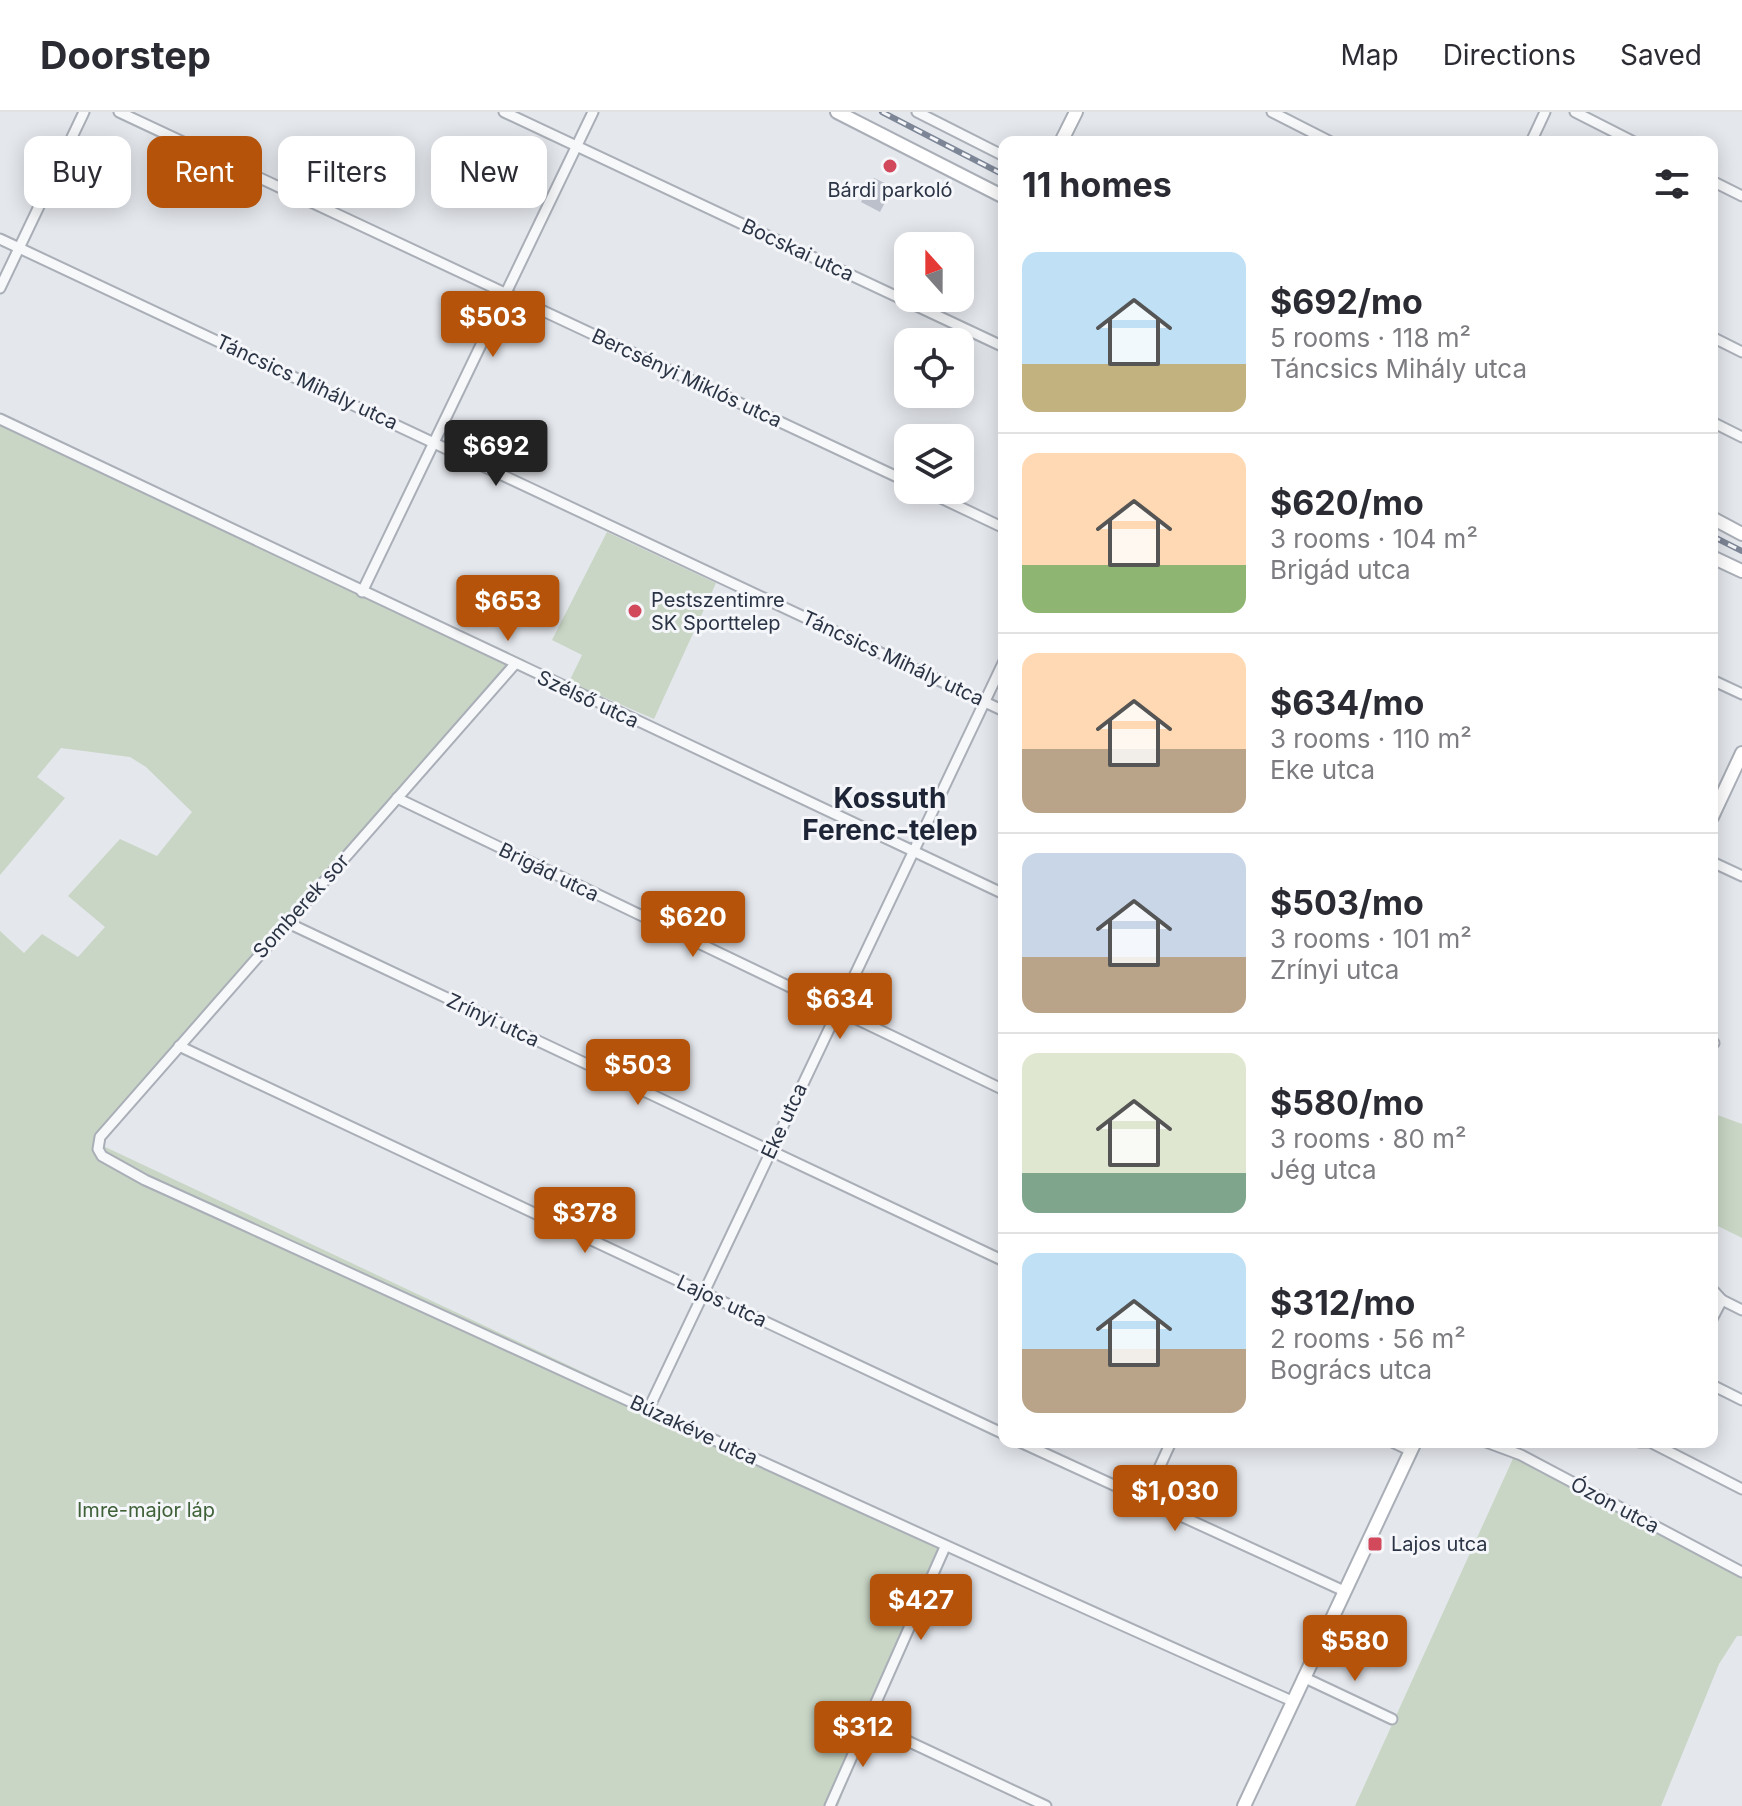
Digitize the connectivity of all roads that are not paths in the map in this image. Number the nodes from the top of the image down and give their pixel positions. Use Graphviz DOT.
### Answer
graph roads {
  1 [pos="84,112"];
  2 [pos="119,112"];
  3 [pos="504,112"];
  4 [pos="593,112"];
  5 [pos="837,112"];
  6 [pos="917,112"];
  7 [pos="1076,112"];
  8 [pos="1272,112"];
  9 [pos="1545,112"];
  10 [pos="1575,112"];
  11 [pos="1064,136"];
  12 [pos="1319,136"];
  13 [pos="1534,136"];
  14 [pos="1622,136"];
  15 [pos="577,146"];
  16 [pos="998,153"];
  17 [pos="1718,184"];
  18 [pos="998,194"];
  19 [pos="1742,196"];
  20 [pos="0,239"];
  21 [pos="19,248"];
  22 [pos="0,288"];
  23 [pos="505,292"];
  24 [pos="1718,340"];
  25 [pos="998,344"];
  26 [pos="1742,352"];
  27 [pos="0,419"];
  28 [pos="1718,425"];
  29 [pos="1742,437"];
  30 [pos="437,442"];
  31 [pos="894,475"];
  32 [pos="953,504"];
  33 [pos="1718,521"];
  34 [pos="998,525"];
  35 [pos="1742,534"];
  36 [pos="1718,560"];
  37 [pos="1742,571"];
  38 [pos="362,592"];
  39 [pos="515,664"];
  40 [pos="998,674"];
  41 [pos="1718,683"];
  42 [pos="1742,694"];
  43 [pos="985,701"];
  44 [pos="998,708"];
  45 [pos="1742,753"];
  46 [pos="397,798"];
  47 [pos="1718,804"];
  48 [pos="915,852"];
  49 [pos="1718,865"];
  50 [pos="1742,876"];
  51 [pos="998,891"];
  52 [pos="286,922"];
  53 [pos="837,1010"];
  54 [pos="179,1046"];
  55 [pos="998,1087"];
  56 [pos="770,1152"];
  57 [pos="100,1153"];
  58 [pos="998,1258"];
  59 [pos="702,1291"];
  60 [pos="1718,1296"];
  61 [pos="1722,1300"];
  62 [pos="1718,1308"];
  63 [pos="1742,1310"];
  64 [pos="1718,1388"];
  65 [pos="1742,1400"];
  66 [pos="649,1408"];
  67 [pos="998,1431"];
  68 [pos="1033,1448"];
  69 [pos="1168,1448"];
  70 [pos="1412,1448"];
  71 [pos="1502,1448"];
  72 [pos="1662,1448"];
  73 [pos="1742,1489"];
  74 [pos="1144,1501"];
  75 [pos="945,1547"];
  76 [pos="1742,1572"];
  77 [pos="1344,1591"];
  78 [pos="1303,1677"];
  79 [pos="1292,1701"];
  80 [pos="1392,1719"];
  81 [pos="867,1722"];
  82 [pos="830,1804"];
  83 [pos="1046,1806"];
  84 [pos="1244,1806"];
  1 -- 21 [label="street"];
  2 -- 23 [label="street, Bercsényi Miklós utca"];
  3 -- 15 [label="street, Bocskai utca"];
  4 -- 15 [label="street"];
  5 -- 18 [label="street"];
  6 -- 16 [label="street"];
  7 -- 11 [label="street"];
  8 -- 12 [label="street"];
  9 -- 13 [label="street"];
  10 -- 14 [label="street"];
  15 -- 23 [label="street"];
  15 -- 25 [label="street, Bocskai utca"];
  17 -- 19 [label="street"];
  20 -- 21 [label="street, Táncsics Mihály utca"];
  21 -- 22 [label="street"];
  21 -- 30 [label="street, Táncsics Mihály utca"];
  23 -- 30 [label="street"];
  23 -- 31 [label="street, Bercsényi Miklós utca"];
  24 -- 26 [label="street"];
  27 -- 38 [label="street, Szélső utca"];
  28 -- 29 [label="street"];
  30 -- 38 [label="street"];
  30 -- 43 [label="street, Táncsics Mihály utca"];
  32 -- 34 [label="street"];
  33 -- 35 [label="street"];
  36 -- 37 [label="street"];
  38 -- 39 [label="street, Szélső utca"];
  39 -- 46 [label="street, Somberek sor"];
  39 -- 48 [label="street, Szélső utca"];
  40 -- 43 [label="street, Eke utca"];
  41 -- 42 [label="street"];
  43 -- 44 [label="street, Táncsics Mihály utca"];
  43 -- 48 [label="street, Eke utca"];
  45 -- 47 [label="street"];
  46 -- 52 [label="street, Somberek sor"];
  46 -- 53 [label="street, Brigád utca"];
  48 -- 51 [label="street, Szélső utca"];
  48 -- 53 [label="street, Eke utca"];
  49 -- 50 [label="street"];
  52 -- 54 [label="street, Somberek sor"];
  52 -- 56 [label="street, Zrínyi utca"];
  53 -- 55 [label="street, Brigád utca"];
  53 -- 56 [label="street, Eke utca"];
  54 -- 57 [label="street, Somberek sor"];
  54 -- 59 [label="street, Lajos utca"];
  56 -- 58 [label="street, Zrínyi utca"];
  56 -- 59 [label="street, Eke utca"];
  57 -- 66 [label="street, Búzakéve utca"];
  59 -- 66 [label="street, Eke utca"];
  59 -- 67 [label="street, Lajos utca"];
  60 -- 61 [label="street"];
  61 -- 62 [label="street"];
  61 -- 63 [label="street"];
  64 -- 65 [label="street"];
  66 -- 75 [label="street, Búzakéve utca"];
  68 -- 74 [label="street"];
  69 -- 74 [label="street"];
  70 -- 77 [label="street"];
  71 -- 76 [label="street, Ózon utca"];
  72 -- 73 [label="street"];
  74 -- 77 [label="street"];
  75 -- 79 [label="street, Búzakéve utca"];
  75 -- 81 [label="street"];
  77 -- 78 [label="street"];
  78 -- 79 [label="street"];
  78 -- 80 [label="street"];
  79 -- 84 [label="street"];
  81 -- 82 [label="street"];
  81 -- 83 [label="street"];
}
